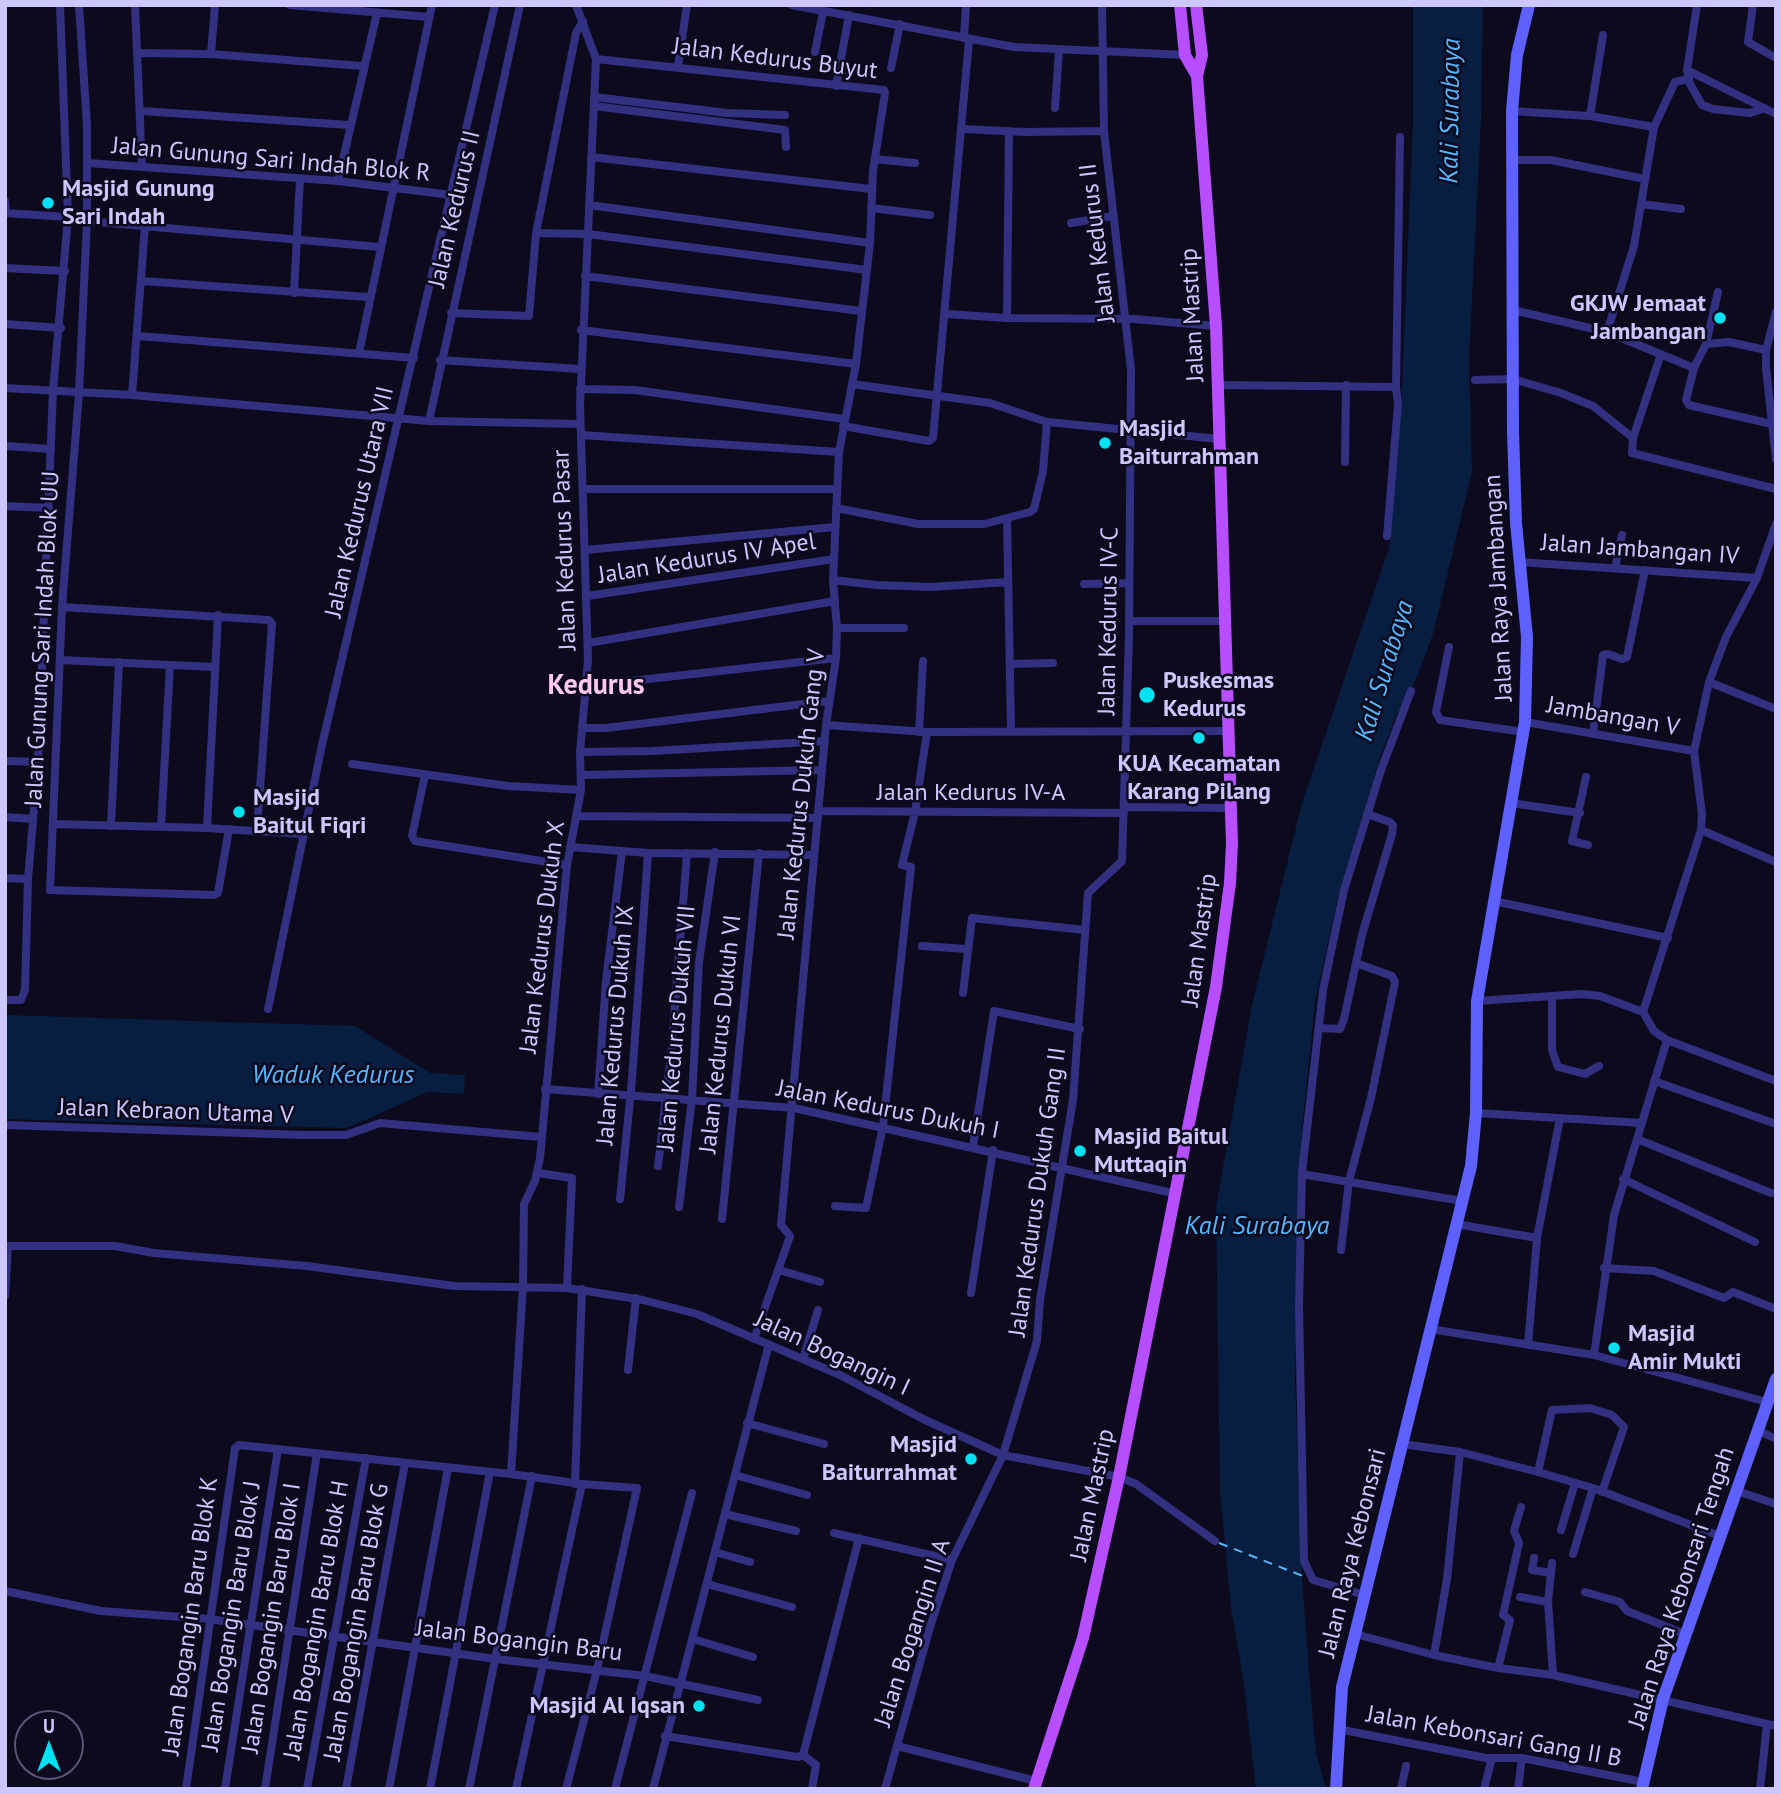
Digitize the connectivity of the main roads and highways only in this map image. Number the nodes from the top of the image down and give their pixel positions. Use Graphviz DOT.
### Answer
graph roads {
  1 [pos="1180,5"];
  2 [pos="1196,5"];
  3 [pos="1529,5"];
  4 [pos="1197,76"];
  5 [pos="1430,1329"];
  6 [pos="1775,1382"];
  7 [pos="1035,1785"];
  8 [pos="1643,1785"];
  9 [pos="1336,1789"];
  1 -- 4 [label="main road, Jalan Mastrip"];
  2 -- 4 [label="main road, Jalan Mastrip"];
  3 -- 5 [label="main road, Jalan Raya Jambangan"];
  4 -- 7 [label="main road, Jalan Mastrip"];
  5 -- 9 [label="main road, Jalan Raya Kebonsari"];
  6 -- 8 [label="main road, Jalan Raya Kebonsari Tengah"];
}
